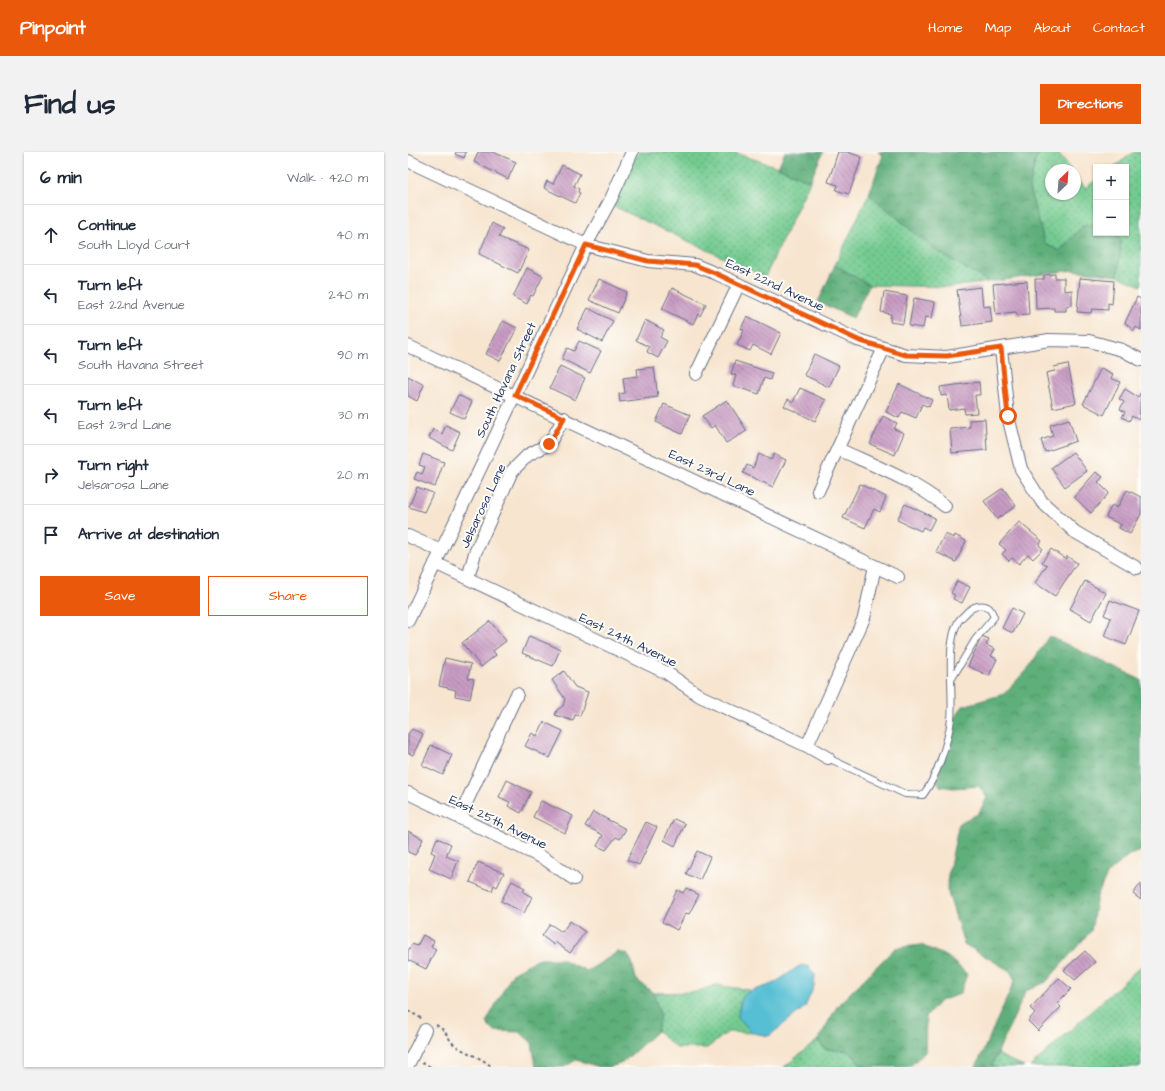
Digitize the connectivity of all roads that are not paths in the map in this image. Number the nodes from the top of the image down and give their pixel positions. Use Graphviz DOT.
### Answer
graph roads {
  1 [pos="632,152"];
  2 [pos="408,161"];
  3 [pos="586,245"];
  4 [pos="739,284"];
  5 [pos="408,346"];
  6 [pos="884,348"];
  7 [pos="1001,348"];
  8 [pos="1141,360"];
  9 [pos="696,374"];
  10 [pos="515,395"];
  11 [pos="564,418"];
  12 [pos="838,449"];
  13 [pos="818,491"];
  14 [pos="945,506"];
  15 [pos="408,536"];
  16 [pos="441,551"];
  17 [pos="435,563"];
  18 [pos="874,566"];
  19 [pos="1137,568"];
  20 [pos="898,577"];
  21 [pos="468,578"];
  22 [pos="408,622"];
  23 [pos="951,680"];
  24 [pos="517,694"];
  25 [pos="807,746"];
  26 [pos="828,758"];
  27 [pos="408,793"];
  28 [pos="459,818"];
  29 [pos="574,879"];
  30 [pos="425,1030"];
  31 [pos="408,1065"];
  1 -- 3 [label="street, South Havana Street"];
  2 -- 3 [label="street, East 22nd Avenue"];
  3 -- 4 [label="street, East 22nd Avenue"];
  3 -- 10 [label="street, South Havana Street"];
  4 -- 6 [label="street, East 22nd Avenue"];
  4 -- 9 [label="street"];
  5 -- 10 [label="street, East 23rd Lane"];
  6 -- 7 [label="street, East 22nd Avenue"];
  6 -- 12 [label="street"];
  7 -- 8 [label="street, East 22nd Avenue"];
  7 -- 19 [label="street"];
  10 -- 11 [label="street, East 23rd Lane"];
  10 -- 16 [label="street, South Havana Street"];
  11 -- 18 [label="street, East 23rd Lane"];
  11 -- 21 [label="street, Jelsarosa Lane"];
  12 -- 13 [label="street"];
  12 -- 14 [label="street"];
  15 -- 16 [label="street"];
  16 -- 17 [label="street, South Havana Street"];
  17 -- 21 [label="street, East 24th Avenue"];
  17 -- 22 [label="street, South Havana Street"];
  18 -- 20 [label="street, East 23rd Lane"];
  18 -- 25 [label="street"];
  21 -- 25 [label="street, East 24th Avenue"];
  23 -- 23 [label="lane"];
  23 -- 26 [label="lane"];
  24 -- 28 [label="street"];
  25 -- 26 [label="street, East 24th Avenue"];
  27 -- 28 [label="street, East 25th Avenue"];
  28 -- 29 [label="street, East 25th Avenue"];
  30 -- 31 [label="street"];
}
